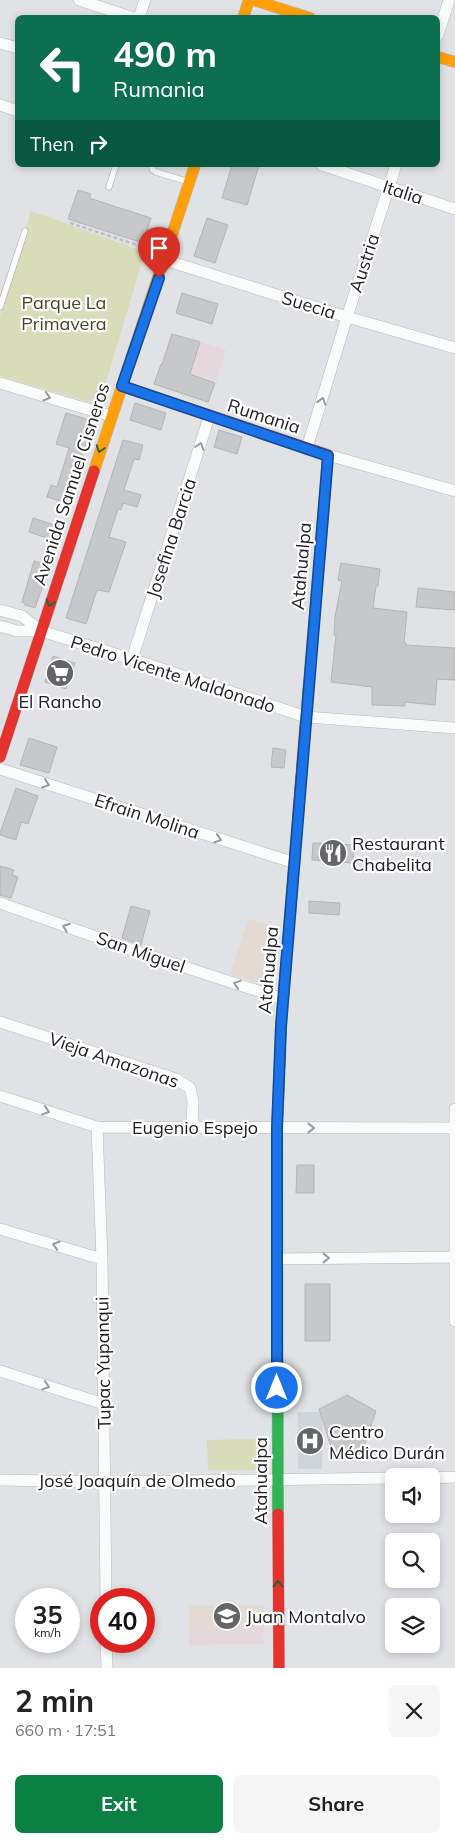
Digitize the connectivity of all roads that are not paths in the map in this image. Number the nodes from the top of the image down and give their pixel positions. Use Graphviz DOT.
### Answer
graph roads {
  1 [pos="79,0"];
  2 [pos="145,0"];
  3 [pos="249,0"];
  4 [pos="254,0"];
  5 [pos="449,0"];
  6 [pos="125,15"];
  7 [pos="140,15"];
  8 [pos="244,15"];
  9 [pos="301,15"];
  10 [pos="440,29"];
  11 [pos="0,43"];
  12 [pos="15,47"];
  13 [pos="440,58"];
  14 [pos="455,62"];
  15 [pos="0,105"];
  16 [pos="15,110"];
  17 [pos="115,167"];
  18 [pos="152,167"];
  19 [pos="194,167"];
  20 [pos="328,167"];
  21 [pos="395,167"];
  22 [pos="189,182"];
  23 [pos="109,187"];
  24 [pos="388,188"];
  25 [pos="455,209"];
  26 [pos="24,231"];
  27 [pos="165,260"];
  28 [pos="0,307"];
  29 [pos="347,317"];
  30 [pos="455,348"];
  31 [pos="0,383"];
  32 [pos="122,386"];
  33 [pos="111,416"];
  34 [pos="209,417"];
  35 [pos="307,448"];
  36 [pos="328,456"];
  37 [pos="455,491"];
  38 [pos="0,610"];
  39 [pos="0,626"];
  40 [pos="41,631"];
  41 [pos="132,659"];
  42 [pos="306,717"];
  43 [pos="455,728"];
  44 [pos="0,757"];
  45 [pos="0,769"];
  46 [pos="295,863"];
  47 [pos="0,903"];
  48 [pos="283,999"];
  49 [pos="0,1022"];
  50 [pos="0,1096"];
  51 [pos="455,1109"];
  52 [pos="97,1127"];
  53 [pos="192,1127"];
  54 [pos="277,1128"];
  55 [pos="454,1128"];
  56 [pos="0,1229"];
  57 [pos="454,1257"];
  58 [pos="102,1259"];
  59 [pos="277,1259"];
  60 [pos="455,1321"];
  61 [pos="0,1371"];
  62 [pos="104,1404"];
  63 [pos="455,1477"];
  64 [pos="385,1478"];
  65 [pos="440,1478"];
  66 [pos="0,1480"];
  67 [pos="278,1480"];
  68 [pos="104,1482"];
  69 [pos="106,1588"];
  70 [pos="106,1653"];
  71 [pos="107,1668"];
  72 [pos="279,1668"];
  1 -- 6 [label="street"];
  2 -- 7 [label="street"];
  3 -- 8 [label="street"];
  4 -- 9 [label="street"];
  5 -- 10 [label="street"];
  11 -- 12 [label="street"];
  13 -- 14 [label="street"];
  15 -- 16 [label="street"];
  17 -- 23 [label="lane"];
  18 -- 22 [label="lane"];
  19 -- 22 [label="street, Avenida Samuel Cisneros"];
  20 -- 24 [label="street, Italia"];
  21 -- 24 [label="street, Austria"];
  22 -- 27 [label="street, Avenida Samuel Cisneros"];
  24 -- 25 [label="street, Italia"];
  24 -- 29 [label="street, Austria"];
  26 -- 28 [label="lane"];
  27 -- 29 [label="street, Suecia"];
  27 -- 32 [label="street, Avenida Samuel Cisneros"];
  29 -- 30 [label="street, Suecia"];
  35 -- 29 [label="street, Austria, one-way"];
  31 -- 33 [label="street, one-way"];
  32 -- 33 [label="street, Avenida Samuel Cisneros"];
  32 -- 34 [label="street, Rumania"];
  33 -- 40 [label="street, Avenida Samuel Cisneros, one-way"];
  34 -- 35 [label="street, Rumania"];
  41 -- 34 [label="street, Josefina Barcia, one-way"];
  35 -- 36 [label="street, Rumania"];
  36 -- 37 [label="street, Rumania"];
  36 -- 42 [label="street, Atahualpa"];
  38 -- 40 [label="street"];
  39 -- 40 [label="street"];
  40 -- 41 [label="street, Pedro Vicente Maldonado"];
  40 -- 44 [label="street, Avenida Samuel Cisneros"];
  41 -- 42 [label="street, Pedro Vicente Maldonado"];
  42 -- 43 [label="street, Pedro Vicente Maldonado"];
  42 -- 46 [label="street, Atahualpa"];
  45 -- 46 [label="street, Efrain Molina, one-way"];
  46 -- 48 [label="street, Atahualpa"];
  48 -- 47 [label="street, San Miguel, one-way"];
  48 -- 54 [label="street, Atahualpa"];
  49 -- 53 [label="street, Vieja Amazonas"];
  50 -- 52 [label="street, Eugenio Espejo, one-way"];
  51 -- 55 [label="street"];
  52 -- 53 [label="street, Eugenio Espejo"];
  52 -- 58 [label="street, Tupac Yupanqui"];
  53 -- 54 [label="street, Eugenio Espejo"];
  54 -- 55 [label="street, Eugenio Espejo, one-way"];
  54 -- 59 [label="street, Atahualpa"];
  55 -- 57 [label="street"];
  58 -- 56 [label="street, one-way"];
  59 -- 57 [label="street, one-way"];
  57 -- 60 [label="street"];
  58 -- 62 [label="street, Tupac Yupanqui"];
  59 -- 67 [label="street, Atahualpa"];
  61 -- 62 [label="street, one-way"];
  62 -- 68 [label="street, Tupac Yupanqui"];
  63 -- 65 [label="street"];
  64 -- 67 [label="street, José Joaquín de Olmedo"];
  66 -- 68 [label="street, José Joaquín de Olmedo"];
  67 -- 68 [label="street, José Joaquín de Olmedo"];
  72 -- 67 [label="street, Atahualpa, one-way"];
  68 -- 69 [label="street, Tupac Yupanqui"];
  70 -- 71 [label="street"];
}
